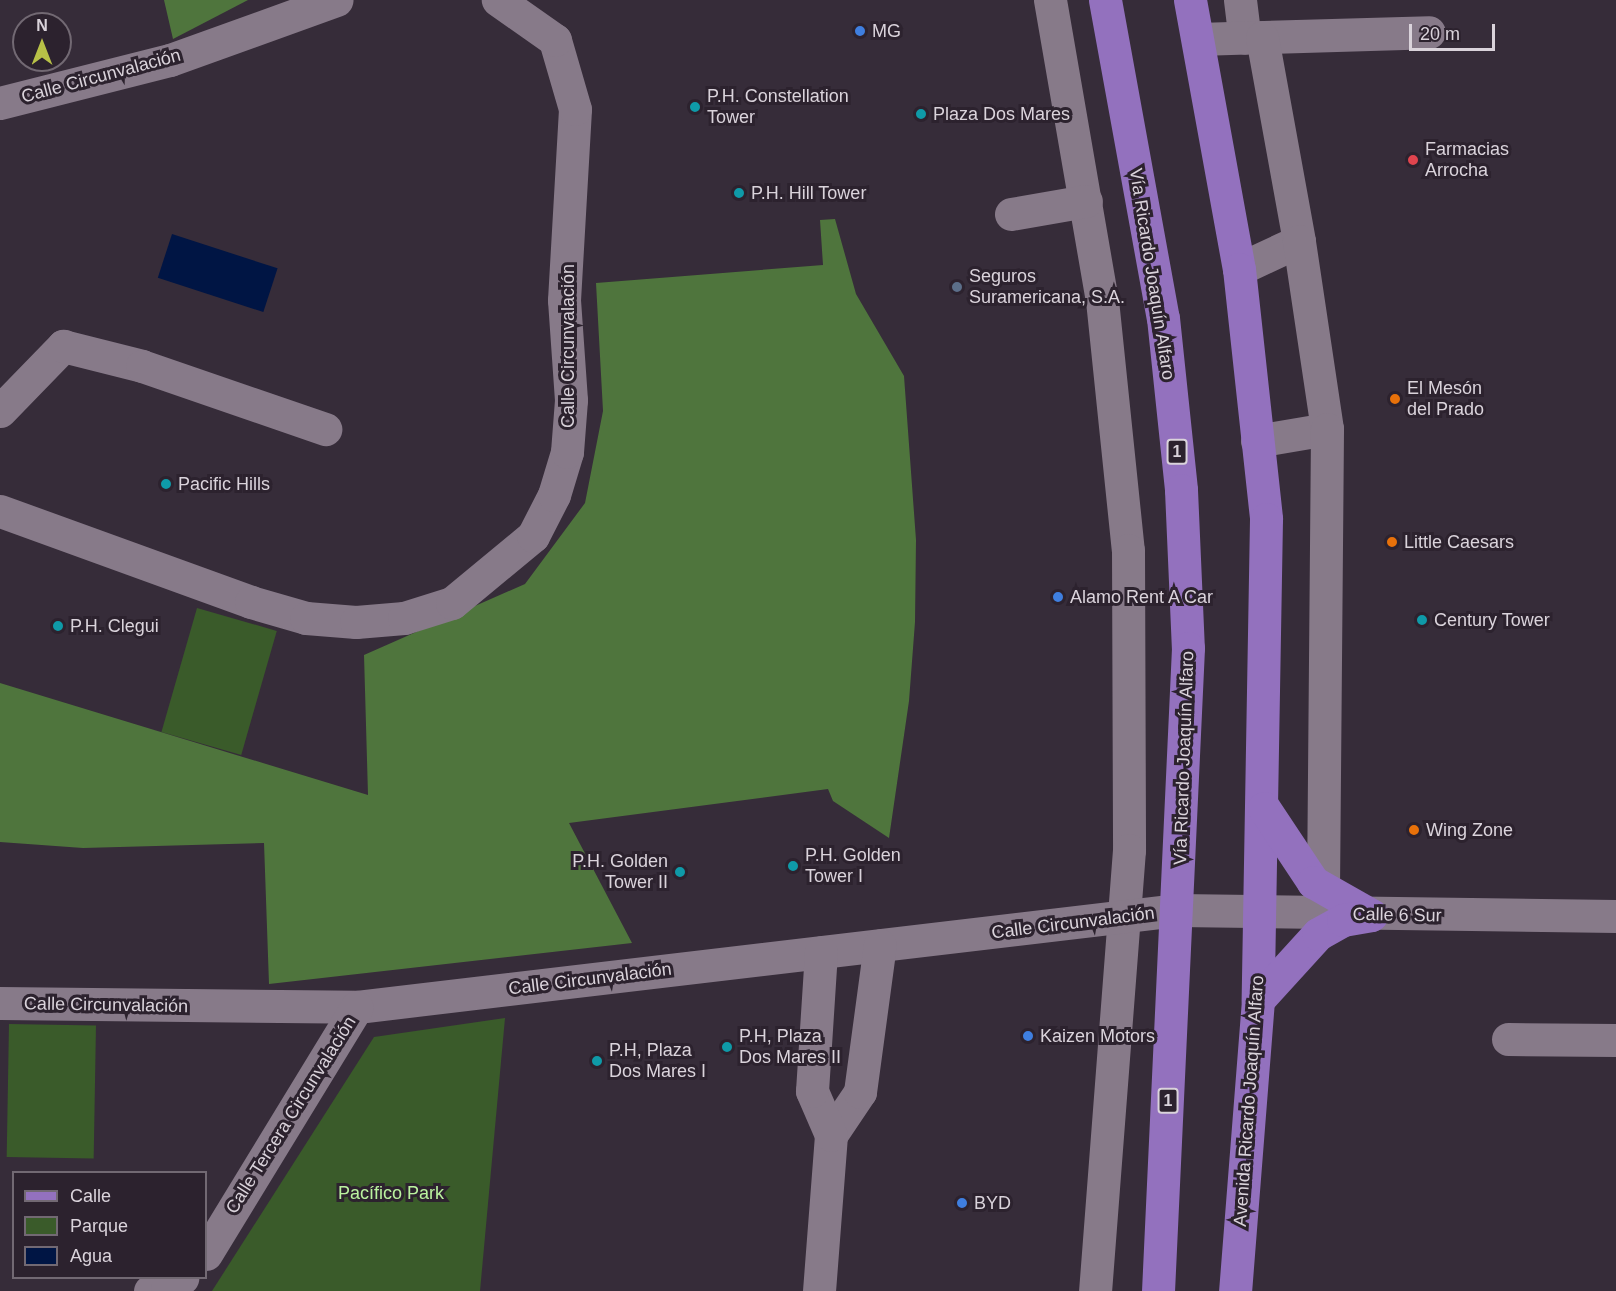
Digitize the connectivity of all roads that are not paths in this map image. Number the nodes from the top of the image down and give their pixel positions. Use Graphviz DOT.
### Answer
graph roads {
  1 [pos="337,0"];
  2 [pos="498,0"];
  3 [pos="1050,0"];
  4 [pos="1105,0"];
  5 [pos="1190,0"];
  6 [pos="1240,0"];
  7 [pos="1429,32"];
  8 [pos="1254,37"];
  9 [pos="1198,39"];
  10 [pos="0,103"];
  11 [pos="1086,201"];
  12 [pos="1011,214"];
  13 [pos="1299,241"];
  14 [pos="1239,269"];
  15 [pos="0,411"];
  16 [pos="325,429"];
  17 [pos="1328,429"];
  18 [pos="1257,441"];
  19 [pos="0,511"];
  20 [pos="1264,808"];
  21 [pos="1323,889"];
  22 [pos="1178,910"];
  23 [pos="1261,910"];
  24 [pos="1371,915"];
  25 [pos="1124,916"];
  26 [pos="1616,916"];
  27 [pos="880,945"];
  28 [pos="821,952"];
  29 [pos="1258,1000"];
  30 [pos="0,1003"];
  31 [pos="357,1007"];
  32 [pos="1508,1039"];
  33 [pos="1616,1040"];
  34 [pos="831,1135"];
  35 [pos="207,1252"];
  36 [pos="181,1279"];
  37 [pos="150,1291"];
  38 [pos="819,1291"];
  39 [pos="1095,1291"];
  40 [pos="1158,1291"];
  41 [pos="1235,1291"];
  1 -- 10 [label="street, Calle Circunvalación"];
  2 -- 19 [label="street, Calle Circunvalación"];
  3 -- 11 [label="street"];
  4 -- 22 [label="main road, Vía Ricardo Joaquín Alfaro / 1"];
  5 -- 9 [label="main road"];
  6 -- 8 [label="street"];
  7 -- 8 [label="street"];
  8 -- 9 [label="street"];
  8 -- 13 [label="street"];
  9 -- 14 [label="main road"];
  11 -- 12 [label="street"];
  11 -- 25 [label="street"];
  13 -- 14 [label="street"];
  13 -- 17 [label="street"];
  14 -- 18 [label="main road"];
  15 -- 16 [label="street"];
  17 -- 18 [label="street"];
  17 -- 21 [label="street"];
  18 -- 20 [label="main road"];
  20 -- 21 [label="main road"];
  20 -- 23 [label="main road"];
  21 -- 24 [label="main road"];
  22 -- 23 [label="street, Calle 6 Sur"];
  22 -- 25 [label="street, Calle Circunvalación"];
  22 -- 40 [label="main road, 1"];
  23 -- 24 [label="street, Calle 6 Sur"];
  23 -- 29 [label="main road, Avenida Ricardo Joaquín Alfaro"];
  24 -- 26 [label="street, Calle 6 Sur"];
  24 -- 29 [label="main road"];
  25 -- 27 [label="street, Calle Circunvalación"];
  25 -- 39 [label="street"];
  27 -- 28 [label="street, Calle Circunvalación"];
  27 -- 34 [label="street"];
  28 -- 31 [label="street, Calle Circunvalación"];
  28 -- 34 [label="street"];
  29 -- 41 [label="main road, Avenida Ricardo Joaquín Alfaro"];
  30 -- 31 [label="street, Calle Circunvalación"];
  31 -- 35 [label="street, Calle Tercera Circunvalación"];
  32 -- 33 [label="street"];
  34 -- 38 [label="street"];
  36 -- 37 [label="street"];
}
